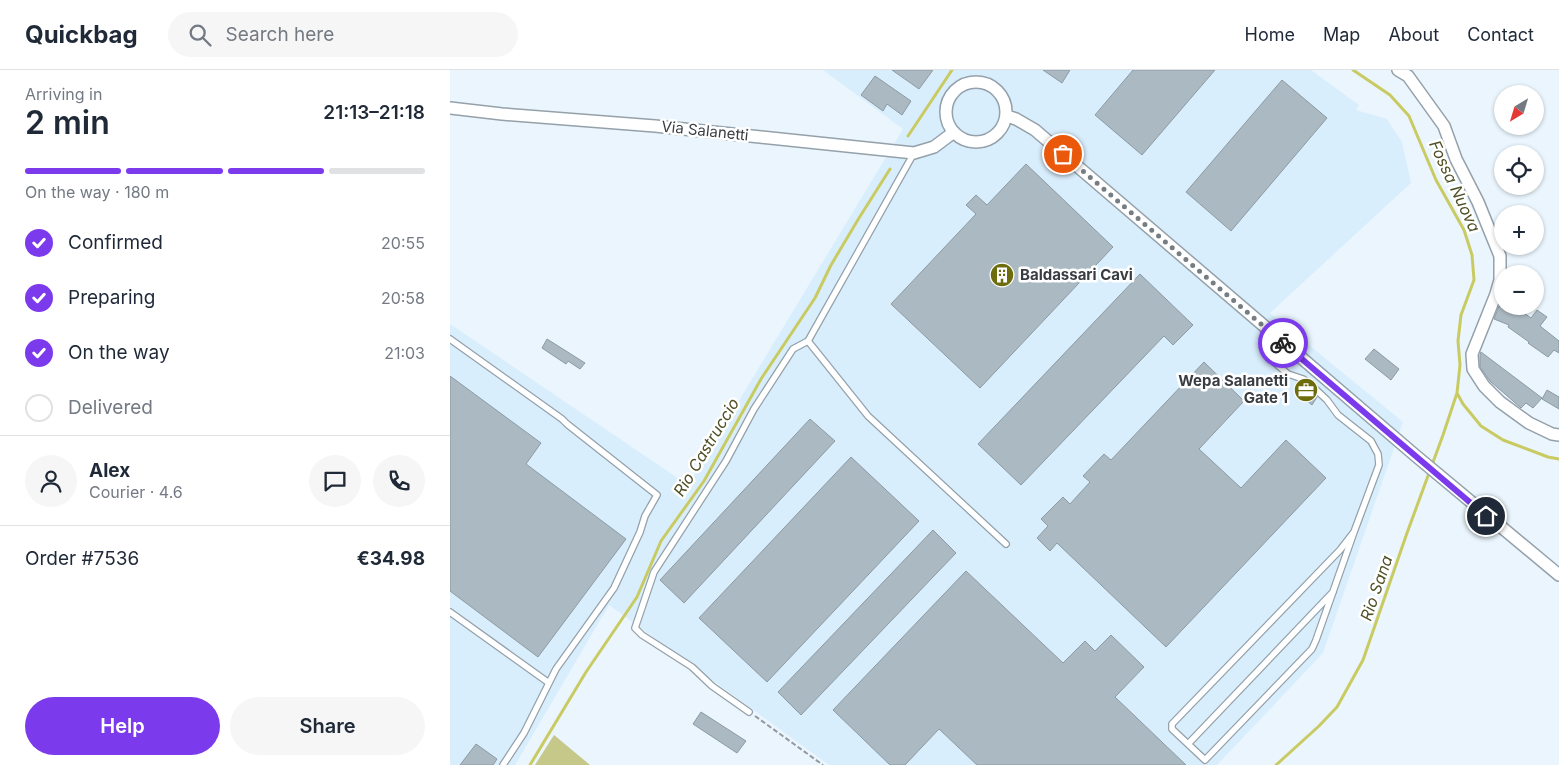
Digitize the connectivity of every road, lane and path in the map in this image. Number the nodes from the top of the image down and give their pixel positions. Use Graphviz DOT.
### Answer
graph roads {
  1 [pos="980,70"];
  2 [pos="1398,70"];
  3 [pos="977,82"];
  4 [pos="450,108"];
  5 [pos="1006,116"];
  6 [pos="954,132"];
  7 [pos="914,153"];
  8 [pos="450,339"];
  9 [pos="808,340"];
  10 [pos="1286,345"];
  11 [pos="1559,435"];
  12 [pos="1354,532"];
  13 [pos="1006,544"];
  14 [pos="1559,575"];
  15 [pos="1334,590"];
  16 [pos="450,612"];
  17 [pos="549,683"];
  18 [pos="749,712"];
  19 [pos="1188,744"];
  20 [pos="1203,763"];
  21 [pos="503,765"];
  22 [pos="823,765"];
  1 -- 3 [label="street"];
  2 -- 11 [label="street"];
  3 -- 5 [label="street"];
  3 -- 6 [label="street"];
  4 -- 7 [label="street, Via Salanetti"];
  5 -- 6 [label="street"];
  5 -- 10 [label="street"];
  6 -- 7 [label="street, Via Salanetti"];
  7 -- 9 [label="lane"];
  8 -- 17 [label="lane"];
  9 -- 13 [label="lane"];
  9 -- 18 [label="lane"];
  10 -- 12 [label="lane"];
  10 -- 14 [label="street"];
  12 -- 15 [label="lane"];
  12 -- 19 [label="lane"];
  15 -- 19 [label="lane"];
  15 -- 20 [label="lane"];
  16 -- 17 [label="lane"];
  17 -- 21 [label="lane"];
  18 -- 22 [label="path"];
  19 -- 20 [label="lane"];
}
